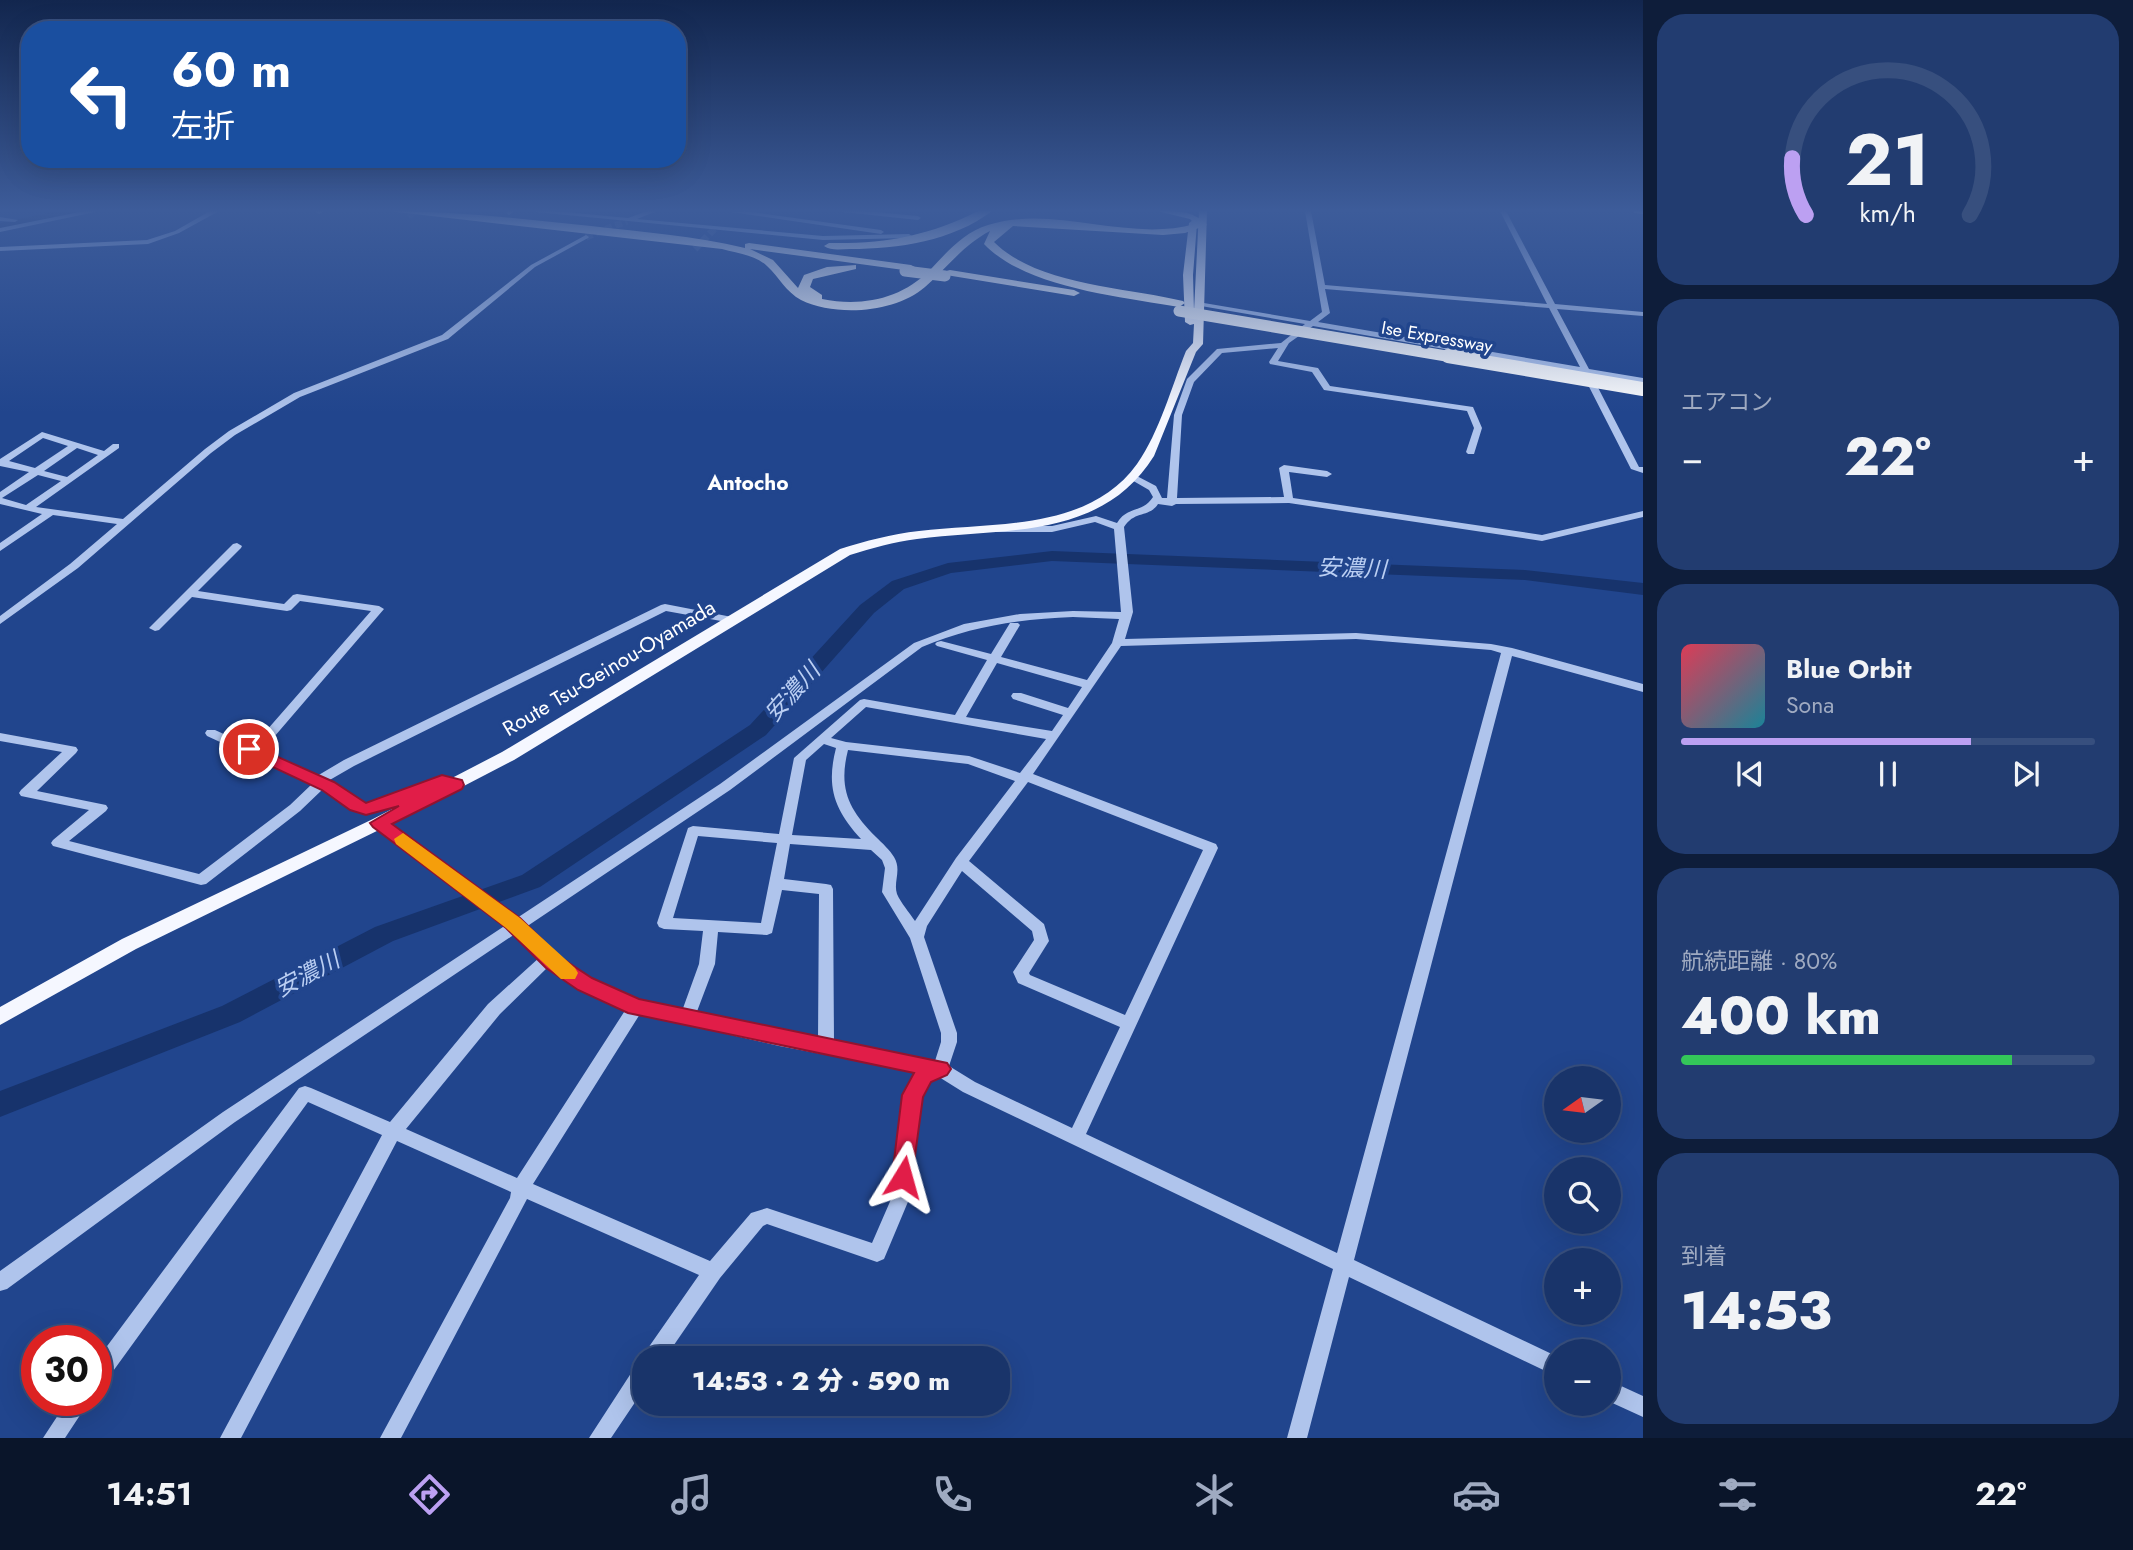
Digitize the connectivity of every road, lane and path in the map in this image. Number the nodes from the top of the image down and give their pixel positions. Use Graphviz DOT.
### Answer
graph roads {
  1 [pos="518,278"];
  2 [pos="784,278"];
  3 [pos="808,278"];
  4 [pos="918,278"];
  5 [pos="927,278"];
  6 [pos="980,278"];
  7 [pos="985,278"];
  8 [pos="1061,278"];
  9 [pos="1189,278"];
  10 [pos="1200,278"];
  11 [pos="1319,278"];
  12 [pos="1538,278"];
  13 [pos="1321,287"];
  14 [pos="1201,304"];
  15 [pos="1179,306"];
  16 [pos="1553,307"];
  17 [pos="1643,314"];
  18 [pos="1310,323"];
  19 [pos="1284,345"];
  20 [pos="1191,351"];
  21 [pos="1216,354"];
  22 [pos="1587,372"];
  23 [pos="1643,385"];
  24 [pos="1171,413"];
  25 [pos="54,427"];
  26 [pos="42,435"];
  27 [pos="74,446"];
  28 [pos="117,446"];
  29 [pos="1471,452"];
  30 [pos="105,454"];
  31 [pos="1,463"];
  32 [pos="1643,470"];
  33 [pos="36,471"];
  34 [pos="1327,474"];
  35 [pos="1133,477"];
  36 [pos="68,480"];
  37 [pos="0,498"];
  38 [pos="1289,500"];
  39 [pos="1157,503"];
  40 [pos="1172,503"];
  41 [pos="27,509"];
  42 [pos="51,513"];
  43 [pos="1643,514"];
  44 [pos="124,522"];
  45 [pos="1119,527"];
  46 [pos="995,529"];
  47 [pos="237,546"];
  48 [pos="0,548"];
  49 [pos="191,593"];
  50 [pos="1127,614"];
  51 [pos="732,620"];
  52 [pos="0,621"];
  53 [pos="1014,625"];
  54 [pos="155,628"];
  55 [pos="1118,643"];
  56 [pos="941,644"];
  57 [pos="1508,650"];
  58 [pos="994,659"];
  59 [pos="1090,685"];
  60 [pos="1643,688"];
  61 [pos="1017,696"];
  62 [pos="1071,713"];
  63 [pos="958,720"];
  64 [pos="211,733"];
  65 [pos="1055,736"];
  66 [pos="0,737"];
  67 [pos="822,738"];
  68 [pos="843,746"];
  69 [pos="255,751"];
  70 [pos="1025,777"];
  71 [pos="320,782"];
  72 [pos="456,785"];
  73 [pos="383,825"];
  74 [pos="785,839"];
  75 [pos="876,845"];
  76 [pos="961,862"];
  77 [pos="776,884"];
  78 [pos="516,925"];
  79 [pos="711,926"];
  80 [pos="917,937"];
  81 [pos="548,958"];
  82 [pos="635,1007"];
  83 [pos="0,1017"];
  84 [pos="687,1018"];
  85 [pos="1130,1024"];
  86 [pos="826,1047"];
  87 [pos="940,1069"];
  88 [pos="393,1132"];
  89 [pos="1076,1137"];
  90 [pos="521,1187"];
  91 [pos="1343,1265"];
  92 [pos="713,1272"];
  93 [pos="0,1282"];
  94 [pos="661,1346"];
  95 [pos="112,1356"];
  96 [pos="1544,1360"];
  97 [pos="632,1389"];
  98 [pos="1621,1397"];
  99 [pos="1643,1407"];
  100 [pos="69,1416"];
  101 [pos="53,1438"];
  102 [pos="230,1438"];
  103 [pos="390,1438"];
  104 [pos="599,1438"];
  105 [pos="1297,1438"];
  1 -- 44 [label="street"];
  2 -- 5 [label="highway"];
  3 -- 4 [label="highway"];
  6 -- 15 [label="highway, Ise Expressway"];
  7 -- 15 [label="highway, Ise Expressway"];
  8 -- 15 [label="highway"];
  9 -- 20 [label="main road, Route Tsu-Geinou-Oyamada"];
  10 -- 14 [label="main road, Route Tsu-Geinou-Oyamada"];
  11 -- 13 [label="street"];
  12 -- 16 [label="street"];
  13 -- 16 [label="street"];
  13 -- 18 [label="street"];
  14 -- 18 [label="street"];
  14 -- 20 [label="main road, Route Tsu-Geinou-Oyamada"];
  15 -- 23 [label="highway, Ise Expressway, bridge"];
  15 -- 23 [label="highway, Ise Expressway, bridge"];
  16 -- 17 [label="street"];
  16 -- 22 [label="street"];
  18 -- 19 [label="street"];
  18 -- 22 [label="street"];
  19 -- 21 [label="street"];
  19 -- 29 [label="street"];
  20 -- 21 [label="street"];
  20 -- 24 [label="main road, Route Tsu-Geinou-Oyamada"];
  21 -- 24 [label="street"];
  22 -- 23 [label="street"];
  22 -- 32 [label="street"];
  24 -- 35 [label="main road, Route Tsu-Geinou-Oyamada"];
  24 -- 40 [label="street"];
  25 -- 26 [label="street"];
  26 -- 27 [label="street"];
  26 -- 31 [label="street"];
  27 -- 30 [label="street"];
  27 -- 33 [label="street"];
  28 -- 30 [label="street"];
  30 -- 36 [label="street"];
  31 -- 33 [label="street"];
  33 -- 36 [label="street"];
  33 -- 37 [label="street"];
  34 -- 38 [label="street"];
  35 -- 39 [label="street"];
  35 -- 46 [label="main road, Route Tsu-Geinou-Oyamada"];
  36 -- 41 [label="street"];
  37 -- 41 [label="street"];
  38 -- 40 [label="street"];
  38 -- 43 [label="street"];
  39 -- 40 [label="street"];
  39 -- 45 [label="street"];
  41 -- 42 [label="street"];
  42 -- 44 [label="street"];
  42 -- 48 [label="street"];
  44 -- 52 [label="street"];
  45 -- 46 [label="street"];
  45 -- 50 [label="street"];
  46 -- 51 [label="main road, Route Tsu-Geinou-Oyamada"];
  47 -- 49 [label="street"];
  49 -- 54 [label="street"];
  49 -- 69 [label="street"];
  50 -- 55 [label="street"];
  50 -- 78 [label="street"];
  51 -- 71 [label="street"];
  51 -- 72 [label="main road, Route Tsu-Geinou-Oyamada"];
  53 -- 58 [label="street"];
  55 -- 57 [label="street"];
  55 -- 59 [label="street"];
  56 -- 58 [label="street"];
  57 -- 60 [label="street"];
  57 -- 91 [label="street"];
  58 -- 59 [label="street"];
  58 -- 63 [label="street"];
  59 -- 62 [label="street"];
  61 -- 62 [label="street"];
  62 -- 65 [label="street"];
  63 -- 65 [label="street"];
  63 -- 67 [label="street"];
  64 -- 69 [label="street"];
  65 -- 70 [label="street"];
  66 -- 71 [label="street"];
  67 -- 68 [label="street"];
  67 -- 74 [label="street"];
  68 -- 70 [label="street"];
  68 -- 75 [label="street"];
  69 -- 71 [label="street"];
  70 -- 76 [label="street"];
  70 -- 85 [label="street"];
  71 -- 72 [label="street"];
  72 -- 73 [label="main road, Route Tsu-Geinou-Oyamada"];
  73 -- 78 [label="street"];
  73 -- 83 [label="main road, Route Tsu-Geinou-Oyamada"];
  74 -- 75 [label="street"];
  74 -- 77 [label="street"];
  74 -- 79 [label="street"];
  75 -- 80 [label="street"];
  76 -- 80 [label="street"];
  76 -- 85 [label="street"];
  77 -- 79 [label="street"];
  77 -- 86 [label="street"];
  78 -- 81 [label="street"];
  78 -- 93 [label="street"];
  79 -- 84 [label="street"];
  80 -- 87 [label="street"];
  81 -- 82 [label="street"];
  81 -- 88 [label="street"];
  82 -- 84 [label="street"];
  82 -- 90 [label="street"];
  84 -- 86 [label="street"];
  85 -- 89 [label="street"];
  86 -- 87 [label="street"];
  87 -- 89 [label="street"];
  87 -- 92 [label="street"];
  88 -- 90 [label="street"];
  88 -- 95 [label="street"];
  88 -- 102 [label="street"];
  89 -- 91 [label="street"];
  90 -- 92 [label="street"];
  90 -- 103 [label="street"];
  91 -- 96 [label="street"];
  91 -- 105 [label="street"];
  92 -- 94 [label="street"];
  97 -- 104 [label="street"];
  98 -- 99 [label="street"];
  100 -- 101 [label="street"];
}
